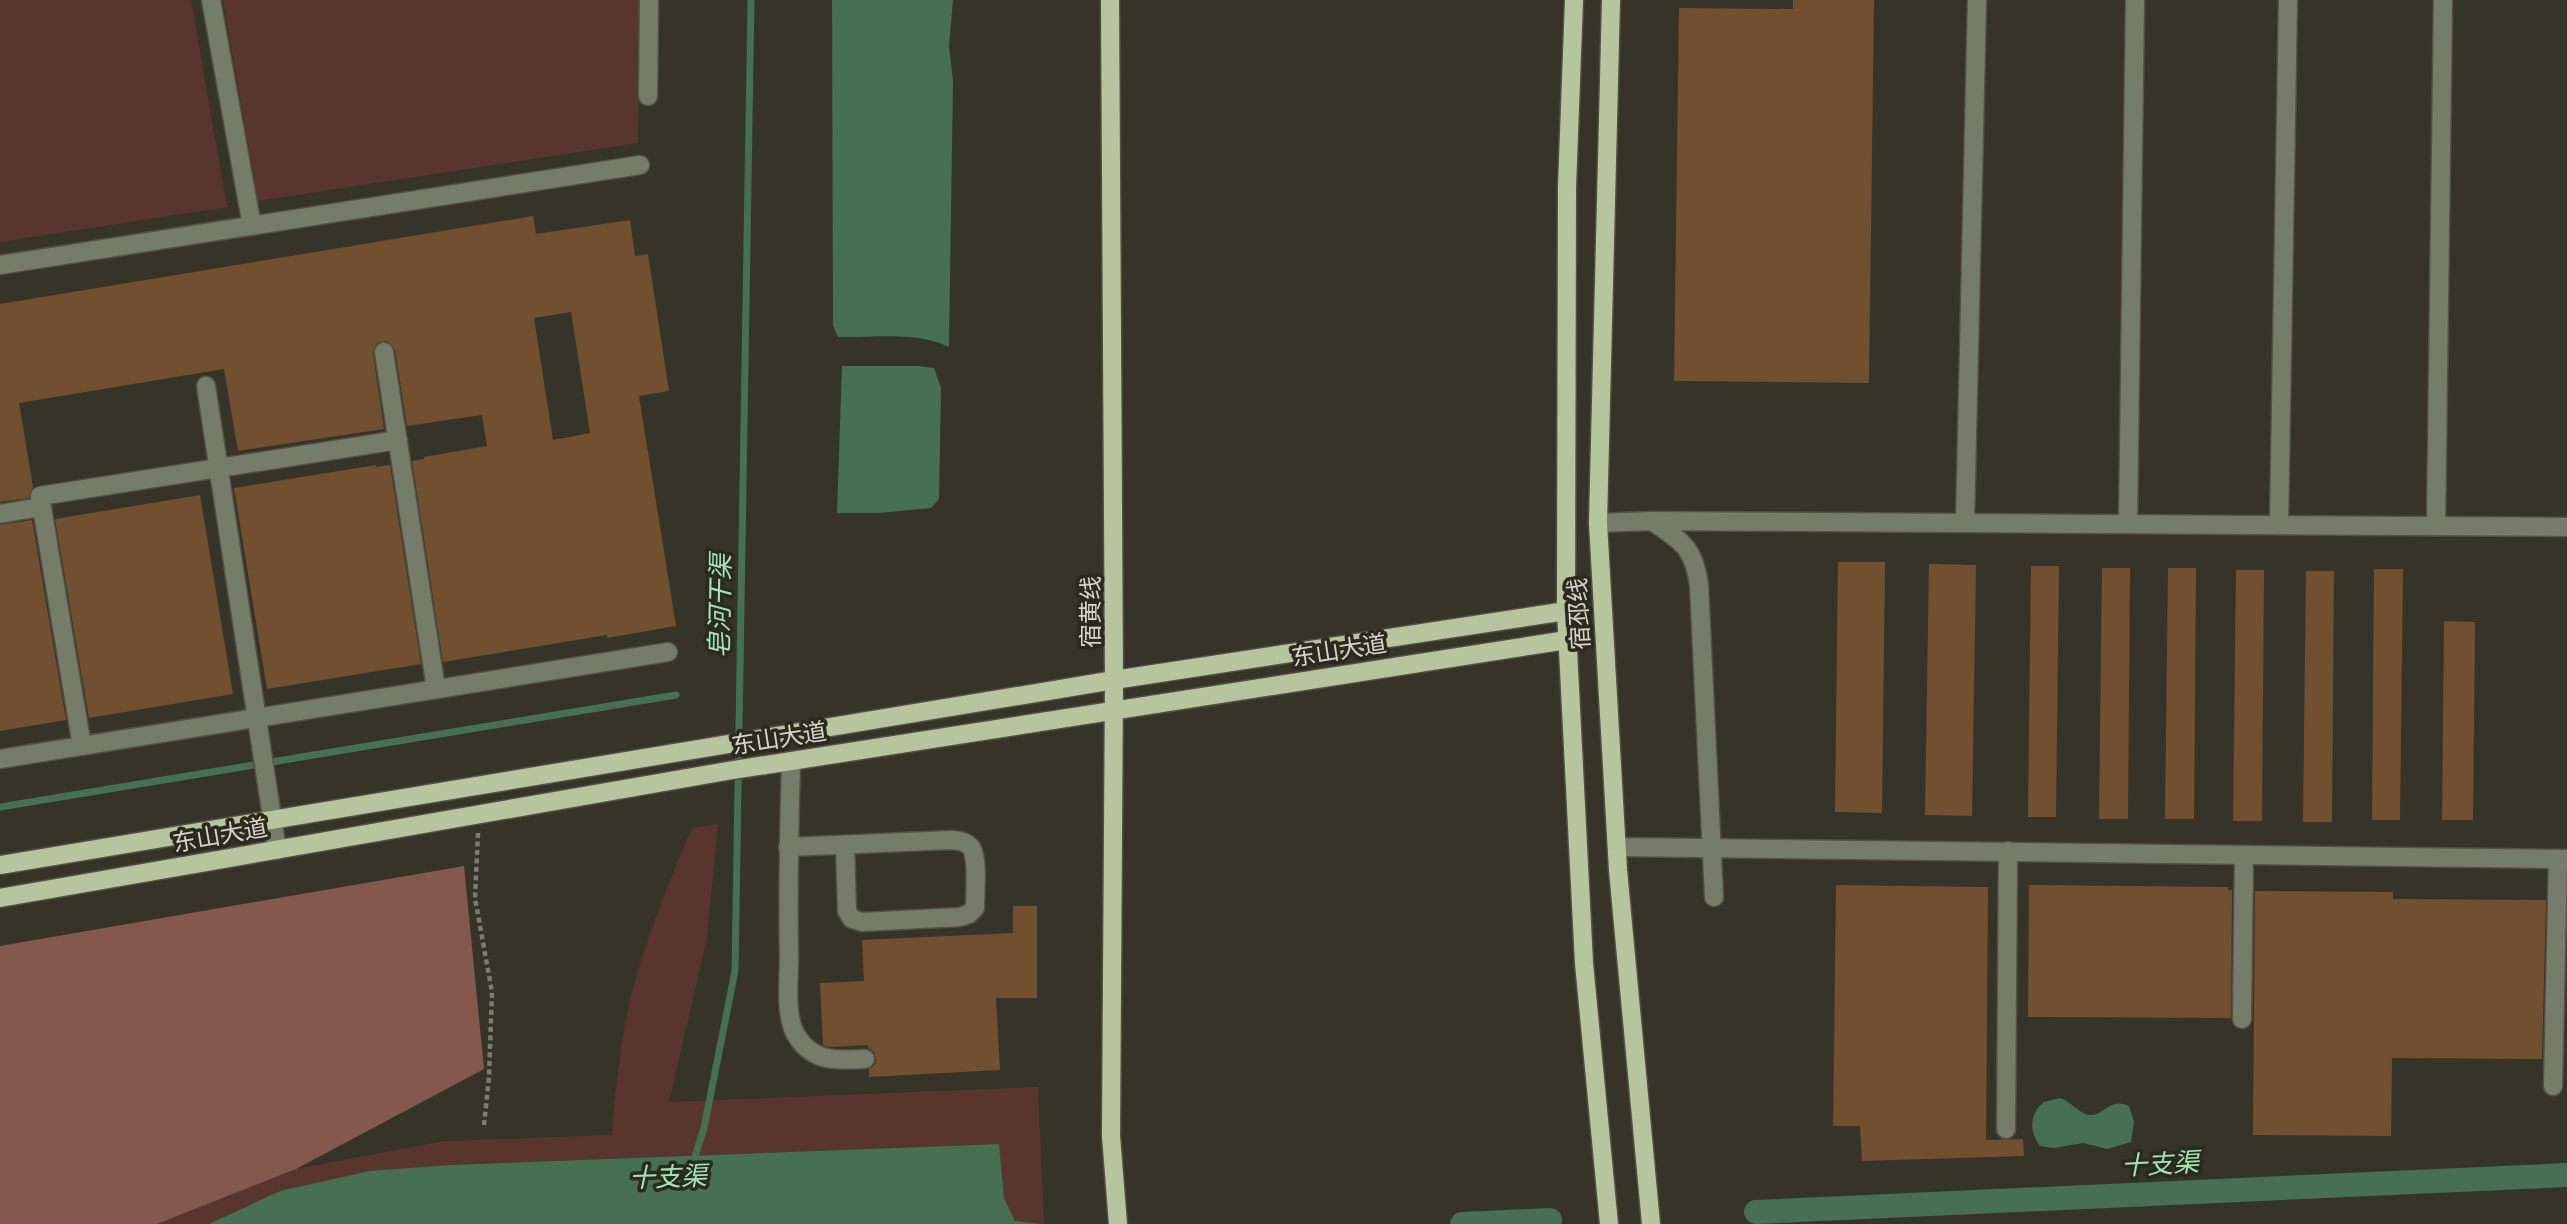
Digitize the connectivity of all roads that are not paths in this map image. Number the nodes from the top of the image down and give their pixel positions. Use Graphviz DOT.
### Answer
graph roads {
  1 [pos="211,0"];
  2 [pos="649,0"];
  3 [pos="1110,0"];
  4 [pos="1574,0"];
  5 [pos="1611,0"];
  6 [pos="1977,0"];
  7 [pos="2135,0"];
  8 [pos="2288,0"];
  9 [pos="2443,0"];
  10 [pos="648,96"];
  11 [pos="640,164"];
  12 [pos="252,226"];
  13 [pos="0,265"];
  14 [pos="384,352"];
  15 [pos="206,386"];
  16 [pos="398,440"];
  17 [pos="219,468"];
  18 [pos="41,507"];
  19 [pos="0,514"];
  20 [pos="1652,521"];
  21 [pos="1598,523"];
  22 [pos="1965,523"];
  23 [pos="2128,524"];
  24 [pos="2279,525"];
  25 [pos="2435,526"];
  26 [pos="2567,527"];
  27 [pos="1566,611"];
  28 [pos="1567,640"];
  29 [pos="668,652"];
  30 [pos="1114,680"];
  31 [pos="436,689"];
  32 [pos="1114,709"];
  33 [pos="257,718"];
  34 [pos="82,746"];
  35 [pos="0,759"];
  36 [pos="791,761"];
  37 [pos="272,820"];
  38 [pos="845,845"];
  39 [pos="788,847"];
  40 [pos="1617,847"];
  41 [pos="1712,848"];
  42 [pos="277,849"];
  43 [pos="2008,852"];
  44 [pos="2244,855"];
  45 [pos="2562,859"];
  46 [pos="0,865"];
  47 [pos="1714,897"];
  48 [pos="0,898"];
  49 [pos="2242,1020"];
  50 [pos="865,1059"];
  51 [pos="2553,1086"];
  52 [pos="2006,1129"];
  53 [pos="1118,1224"];
  54 [pos="1609,1224"];
  55 [pos="1651,1224"];
  1 -- 12 [label="street"];
  2 -- 10 [label="street"];
  3 -- 30 [label="main road, 宿黄线"];
  4 -- 27 [label="main road, 宿邳线"];
  5 -- 21 [label="main road, 宿邳线"];
  6 -- 22 [label="street"];
  7 -- 23 [label="street"];
  8 -- 24 [label="street"];
  9 -- 25 [label="street"];
  11 -- 12 [label="street"];
  12 -- 13 [label="street"];
  14 -- 16 [label="street"];
  15 -- 17 [label="street"];
  16 -- 17 [label="street"];
  16 -- 31 [label="street"];
  17 -- 18 [label="street"];
  17 -- 33 [label="street"];
  18 -- 19 [label="street"];
  18 -- 34 [label="street"];
  20 -- 21 [label="street"];
  20 -- 22 [label="street"];
  20 -- 41 [label="street"];
  21 -- 40 [label="main road, 宿邳线"];
  22 -- 23 [label="street"];
  23 -- 24 [label="street"];
  24 -- 25 [label="street"];
  25 -- 26 [label="street"];
  27 -- 28 [label="main road, 宿邳线"];
  27 -- 30 [label="main road, 东山大道"];
  28 -- 32 [label="main road, 东山大道"];
  28 -- 54 [label="main road, 宿邳线"];
  29 -- 31 [label="street"];
  30 -- 32 [label="main road, 宿黄线"];
  30 -- 37 [label="main road, 东山大道"];
  31 -- 33 [label="street"];
  32 -- 36 [label="main road, 东山大道"];
  32 -- 53 [label="main road, 宿黄线"];
  33 -- 34 [label="street"];
  33 -- 37 [label="street"];
  34 -- 35 [label="street"];
  36 -- 39 [label="street"];
  36 -- 42 [label="main road, 东山大道"];
  37 -- 42 [label="street"];
  37 -- 46 [label="main road, 东山大道"];
  38 -- 38 [label="street"];
  38 -- 39 [label="street"];
  39 -- 50 [label="street"];
  40 -- 41 [label="street"];
  40 -- 55 [label="main road, 宿邳线"];
  41 -- 43 [label="street"];
  41 -- 47 [label="street"];
  42 -- 48 [label="main road, 东山大道"];
  43 -- 44 [label="street"];
  43 -- 52 [label="street"];
  44 -- 45 [label="street"];
  44 -- 49 [label="street"];
  45 -- 51 [label="street"];
}
